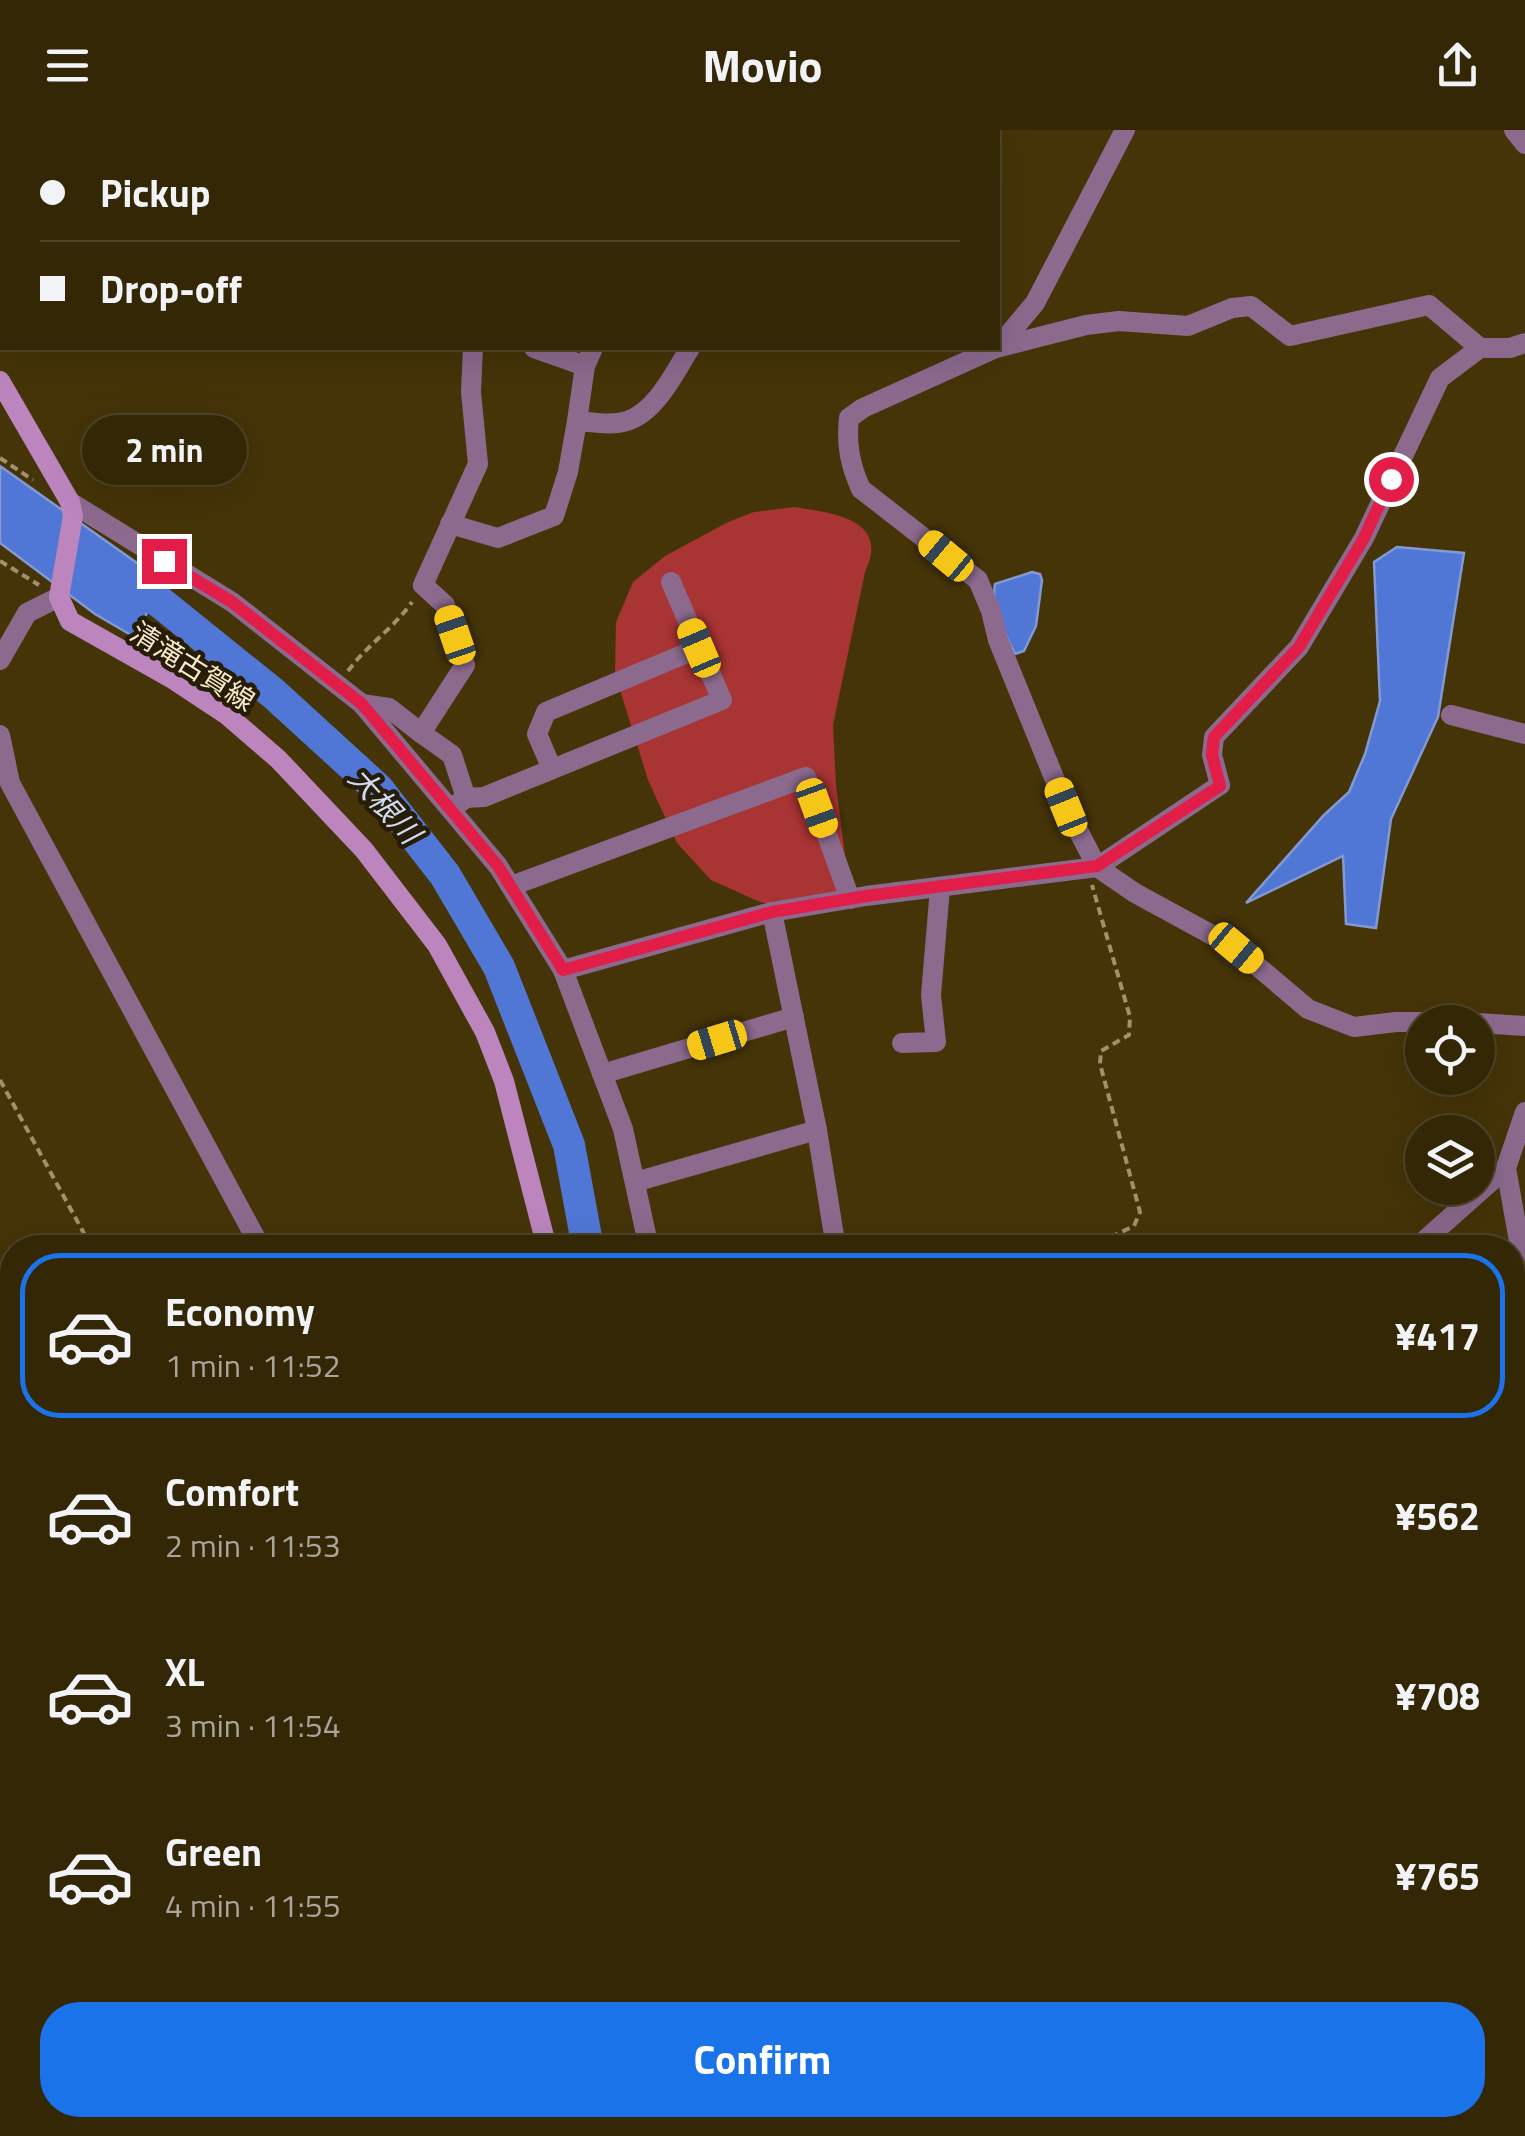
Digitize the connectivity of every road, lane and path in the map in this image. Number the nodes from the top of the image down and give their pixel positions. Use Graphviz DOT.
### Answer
graph roads {
  1 [pos="1126,130"];
  2 [pos="1514,130"];
  3 [pos="1525,144"];
  4 [pos="1000,344"];
  5 [pos="1525,344"];
  6 [pos="1000,347"];
  7 [pos="1480,348"];
  8 [pos="473,350"];
  9 [pos="546,350"];
  10 [pos="689,350"];
  11 [pos="993,350"];
  12 [pos="589,357"];
  13 [pos="0,382"];
  14 [pos="577,420"];
  15 [pos="72,509"];
  16 [pos="450,524"];
  17 [pos="0,562"];
  18 [pos="671,582"];
  19 [pos="423,586"];
  20 [pos="59,591"];
  21 [pos="699,648"];
  22 [pos="0,660"];
  23 [pos="338,684"];
  24 [pos="362,704"];
  25 [pos="1452,714"];
  26 [pos="421,732"];
  27 [pos="1525,734"];
  28 [pos="0,735"];
  29 [pos="552,769"];
  30 [pos="459,803"];
  31 [pos="1097,866"];
  32 [pos="512,886"];
  33 [pos="940,888"];
  34 [pos="850,899"];
  35 [pos="772,912"];
  36 [pos="563,970"];
  37 [pos="794,1017"];
  38 [pos="1405,1022"];
  39 [pos="1495,1025"];
  40 [pos="1525,1026"];
  41 [pos="902,1043"];
  42 [pos="602,1074"];
  43 [pos="0,1080"];
  44 [pos="1525,1112"];
  45 [pos="817,1130"];
  46 [pos="1506,1168"];
  47 [pos="635,1182"];
  48 [pos="85,1235"];
  49 [pos="255,1235"];
  50 [pos="544,1235"];
  51 [pos="646,1235"];
  52 [pos="834,1235"];
  53 [pos="1115,1235"];
  54 [pos="1431,1235"];
  55 [pos="1518,1235"];
  1 -- 4 [label="street"];
  2 -- 3 [label="street"];
  5 -- 7 [label="street"];
  6 -- 7 [label="street"];
  7 -- 31 [label="street"];
  8 -- 16 [label="street"];
  9 -- 12 [label="street"];
  10 -- 14 [label="street"];
  11 -- 31 [label="street"];
  12 -- 14 [label="street"];
  13 -- 15 [label="main road"];
  14 -- 16 [label="street"];
  15 -- 20 [label="main road"];
  15 -- 23 [label="street"];
  16 -- 19 [label="street"];
  17 -- 20 [label="path"];
  18 -- 21 [label="street"];
  19 -- 23 [label="path"];
  19 -- 26 [label="street"];
  20 -- 22 [label="street"];
  20 -- 50 [label="main road, 清滝古賀線"];
  21 -- 29 [label="street"];
  21 -- 29 [label="street"];
  23 -- 24 [label="street"];
  24 -- 26 [label="street"];
  24 -- 30 [label="street"];
  25 -- 27 [label="street"];
  26 -- 30 [label="street"];
  28 -- 49 [label="street"];
  29 -- 30 [label="street"];
  30 -- 32 [label="street"];
  31 -- 33 [label="street"];
  31 -- 38 [label="street"];
  31 -- 53 [label="path"];
  32 -- 34 [label="street"];
  32 -- 36 [label="street"];
  33 -- 34 [label="street"];
  33 -- 41 [label="street"];
  34 -- 35 [label="street"];
  35 -- 36 [label="street"];
  35 -- 37 [label="street"];
  36 -- 42 [label="street"];
  37 -- 42 [label="street"];
  37 -- 45 [label="street"];
  39 -- 40 [label="street"];
  42 -- 47 [label="street"];
  43 -- 48 [label="path"];
  44 -- 46 [label="street"];
  45 -- 47 [label="street"];
  45 -- 52 [label="street"];
  46 -- 54 [label="street"];
  46 -- 55 [label="street"];
  47 -- 51 [label="street"];
}
